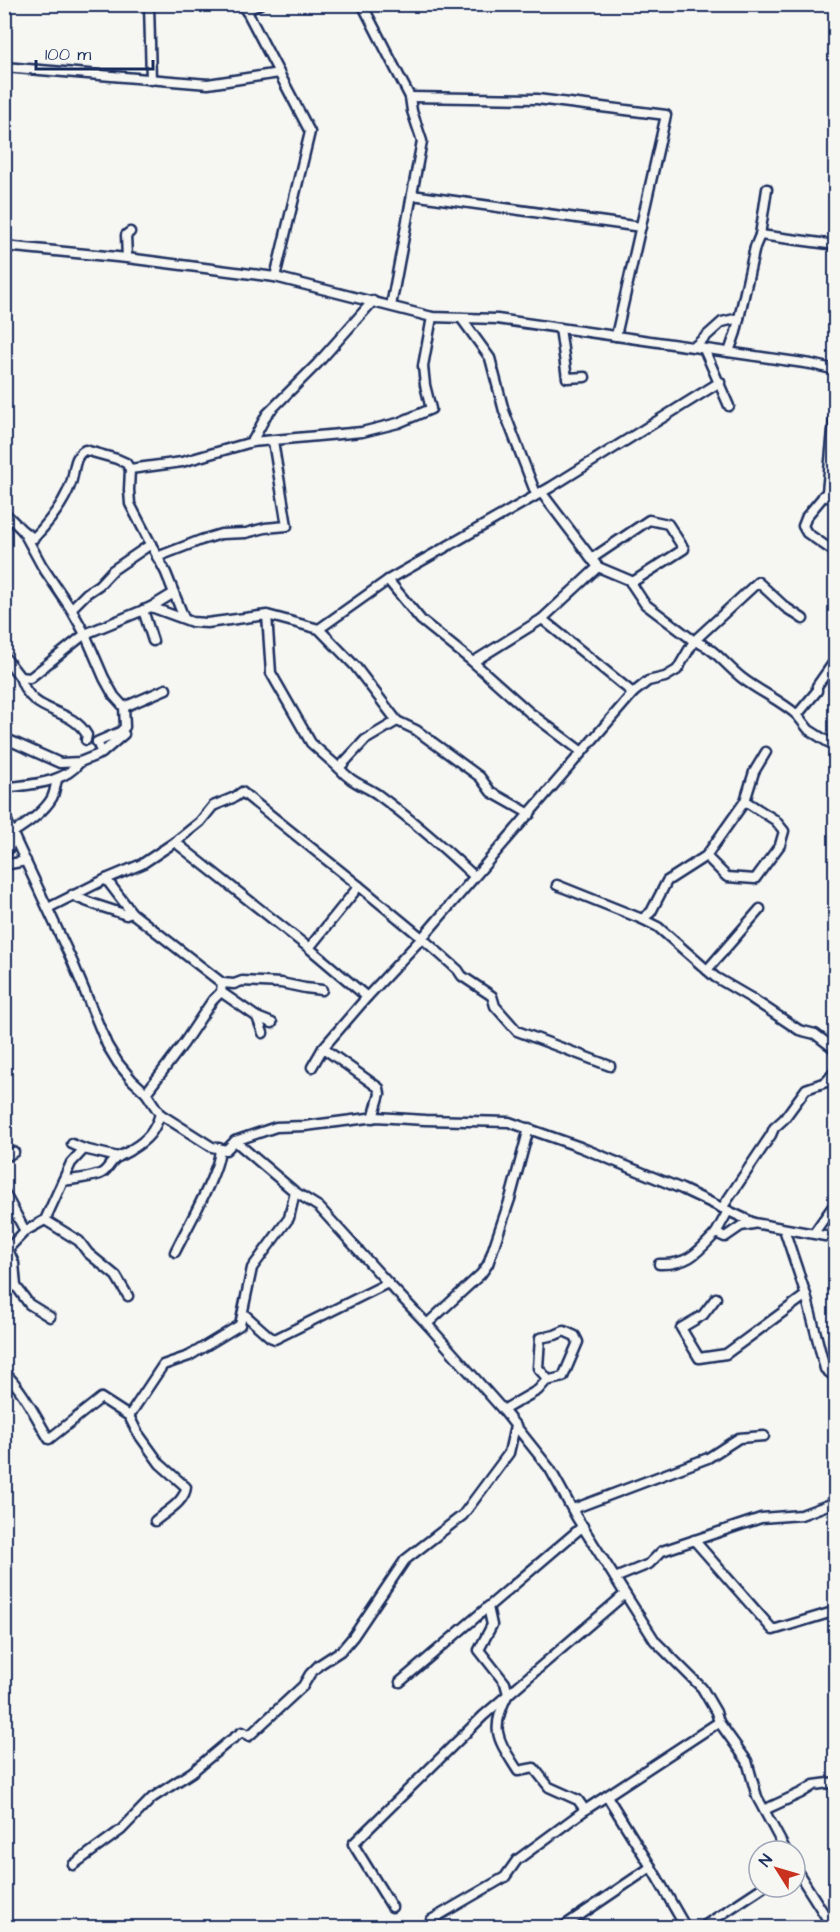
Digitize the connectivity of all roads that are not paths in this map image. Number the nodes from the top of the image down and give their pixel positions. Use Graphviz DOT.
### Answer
graph roads {
  1 [pos="149,4"];
  2 [pos="260,4"];
  3 [pos="362,4"];
  4 [pos="245,8"];
  5 [pos="4,67"];
  6 [pos="279,73"];
  7 [pos="151,80"];
  8 [pos="410,97"];
  9 [pos="767,189"];
  10 [pos="412,195"];
  11 [pos="640,227"];
  12 [pos="129,232"];
  13 [pos="760,235"];
  14 [pos="836,245"];
  15 [pos="4,246"];
  16 [pos="127,258"];
  17 [pos="275,277"];
  18 [pos="373,301"];
  19 [pos="391,306"];
  20 [pos="432,317"];
  21 [pos="461,318"];
  22 [pos="739,318"];
  23 [pos="560,328"];
  24 [pos="616,336"];
  25 [pos="694,347"];
  26 [pos="705,349"];
  27 [pos="729,352"];
  28 [pos="836,370"];
  29 [pos="585,377"];
  30 [pos="720,382"];
  31 [pos="836,399"];
  32 [pos="729,406"];
  33 [pos="273,441"];
  34 [pos="252,442"];
  35 [pos="130,469"];
  36 [pos="539,493"];
  37 [pos="823,496"];
  38 [pos="836,499"];
  39 [pos="4,512"];
  40 [pos="23,531"];
  41 [pos="151,544"];
  42 [pos="836,553"];
  43 [pos="157,557"];
  44 [pos="591,559"];
  45 [pos="598,567"];
  46 [pos="388,580"];
  47 [pos="631,583"];
  48 [pos="174,592"];
  49 [pos="71,609"];
  50 [pos="147,609"];
  51 [pos="267,615"];
  52 [pos="184,618"];
  53 [pos="542,619"];
  54 [pos="803,619"];
  55 [pos="319,628"];
  56 [pos="85,634"];
  57 [pos="694,640"];
  58 [pos="153,641"];
  59 [pos="4,656"];
  60 [pos="836,659"];
  61 [pos="473,662"];
  62 [pos="20,677"];
  63 [pos="165,689"];
  64 [pos="633,693"];
  65 [pos="124,707"];
  66 [pos="797,715"];
  67 [pos="397,721"];
  68 [pos="4,738"];
  69 [pos="86,740"];
  70 [pos="836,747"];
  71 [pos="582,752"];
  72 [pos="766,752"];
  73 [pos="81,762"];
  74 [pos="339,768"];
  75 [pos="57,780"];
  76 [pos="4,788"];
  77 [pos="745,801"];
  78 [pos="530,813"];
  79 [pos="4,815"];
  80 [pos="13,835"];
  81 [pos="175,842"];
  82 [pos="4,856"];
  83 [pos="706,856"];
  84 [pos="26,861"];
  85 [pos="4,865"];
  86 [pos="474,876"];
  87 [pos="106,879"];
  88 [pos="557,885"];
  89 [pos="358,886"];
  90 [pos="72,895"];
  91 [pos="48,908"];
  92 [pos="760,909"];
  93 [pos="132,913"];
  94 [pos="642,919"];
  95 [pos="422,938"];
  96 [pos="309,948"];
  97 [pos="707,970"];
  98 [pos="221,988"];
  99 [pos="322,990"];
  100 [pos="367,997"];
  101 [pos="257,1017"];
  102 [pos="272,1023"];
  103 [pos="263,1032"];
  104 [pos="323,1047"];
  105 [pos="836,1050"];
  106 [pos="610,1066"];
  107 [pos="312,1067"];
  108 [pos="836,1070"];
  109 [pos="146,1093"];
  110 [pos="160,1114"];
  111 [pos="373,1118"];
  112 [pos="529,1128"];
  113 [pos="235,1141"];
  114 [pos="72,1144"];
  115 [pos="219,1148"];
  116 [pos="84,1149"];
  117 [pos="14,1152"];
  118 [pos="118,1156"];
  119 [pos="4,1158"];
  120 [pos="63,1181"];
  121 [pos="4,1192"];
  122 [pos="295,1192"];
  123 [pos="836,1202"];
  124 [pos="725,1210"];
  125 [pos="45,1220"];
  126 [pos="754,1224"];
  127 [pos="784,1228"];
  128 [pos="25,1231"];
  129 [pos="716,1233"];
  130 [pos="814,1233"];
  131 [pos="835,1239"];
  132 [pos="6,1251"];
  133 [pos="175,1252"];
  134 [pos="659,1264"];
  135 [pos="388,1284"];
  136 [pos="806,1295"];
  137 [pos="128,1296"];
  138 [pos="716,1299"];
  139 [pos="243,1313"];
  140 [pos="50,1317"];
  141 [pos="427,1324"];
  142 [pos="4,1372"];
  143 [pos="836,1378"];
  144 [pos="546,1381"];
  145 [pos="503,1410"];
  146 [pos="129,1416"];
  147 [pos="515,1426"];
  148 [pos="764,1436"];
  149 [pos="836,1502"];
  150 [pos="573,1509"];
  151 [pos="154,1521"];
  152 [pos="582,1526"];
  153 [pos="694,1540"];
  154 [pos="615,1578"];
  155 [pos="625,1594"];
  156 [pos="488,1607"];
  157 [pos="836,1611"];
  158 [pos="400,1682"];
  159 [pos="508,1694"];
  160 [pos="719,1722"];
  161 [pos="836,1782"];
  162 [pos="607,1796"];
  163 [pos="585,1810"];
  164 [pos="764,1810"];
  165 [pos="780,1839"];
  166 [pos="73,1865"];
  167 [pos="651,1867"];
  168 [pos="807,1887"];
  169 [pos="747,1898"];
  170 [pos="392,1907"];
  171 [pos="430,1920"];
  172 [pos="561,1928"];
  173 [pos="686,1928"];
  174 [pos="701,1928"];
  175 [pos="833,1928"];
  1 -- 7 [label="street"];
  2 -- 4 [label="street"];
  3 -- 8 [label="street"];
  4 -- 6 [label="street"];
  5 -- 7 [label="street"];
  6 -- 7 [label="street"];
  6 -- 17 [label="street"];
  8 -- 10 [label="street"];
  8 -- 11 [label="street"];
  9 -- 13 [label="street"];
  10 -- 11 [label="street"];
  10 -- 19 [label="street"];
  11 -- 24 [label="street"];
  12 -- 16 [label="street"];
  13 -- 14 [label="street"];
  13 -- 22 [label="street"];
  15 -- 16 [label="street"];
  16 -- 17 [label="street"];
  17 -- 18 [label="street"];
  18 -- 19 [label="street"];
  18 -- 34 [label="street"];
  19 -- 20 [label="street"];
  20 -- 21 [label="street"];
  20 -- 33 [label="street"];
  21 -- 23 [label="street"];
  21 -- 36 [label="street"];
  22 -- 25 [label="street"];
  22 -- 27 [label="street"];
  23 -- 24 [label="street"];
  23 -- 29 [label="street"];
  24 -- 25 [label="street"];
  25 -- 26 [label="street"];
  26 -- 27 [label="street"];
  26 -- 30 [label="street"];
  27 -- 28 [label="street"];
  30 -- 32 [label="street"];
  30 -- 36 [label="street"];
  31 -- 37 [label="street"];
  33 -- 34 [label="street"];
  33 -- 43 [label="street"];
  34 -- 35 [label="street"];
  35 -- 40 [label="street"];
  35 -- 41 [label="street"];
  36 -- 44 [label="street"];
  36 -- 46 [label="street"];
  37 -- 38 [label="street"];
  37 -- 42 [label="street"];
  39 -- 40 [label="street"];
  40 -- 49 [label="street"];
  41 -- 43 [label="street"];
  41 -- 49 [label="street"];
  43 -- 48 [label="street"];
  44 -- 45 [label="street"];
  44 -- 47 [label="street"];
  45 -- 47 [label="street"];
  45 -- 53 [label="street"];
  46 -- 55 [label="street"];
  46 -- 61 [label="street"];
  47 -- 57 [label="street"];
  48 -- 50 [label="street"];
  48 -- 52 [label="street"];
  49 -- 56 [label="street"];
  50 -- 52 [label="street"];
  50 -- 56 [label="street"];
  50 -- 58 [label="street"];
  51 -- 52 [label="street"];
  51 -- 55 [label="street"];
  51 -- 74 [label="street"];
  53 -- 61 [label="street"];
  53 -- 64 [label="street"];
  54 -- 57 [label="street"];
  55 -- 67 [label="street"];
  56 -- 62 [label="street"];
  56 -- 65 [label="street"];
  57 -- 64 [label="street"];
  57 -- 66 [label="street"];
  59 -- 62 [label="street"];
  60 -- 66 [label="street"];
  61 -- 71 [label="street"];
  62 -- 69 [label="street"];
  63 -- 65 [label="street"];
  64 -- 71 [label="street"];
  65 -- 73 [label="street"];
  66 -- 70 [label="street"];
  67 -- 74 [label="street"];
  67 -- 78 [label="street"];
  68 -- 73 [label="street"];
  71 -- 78 [label="street"];
  72 -- 77 [label="street"];
  73 -- 75 [label="street"];
  74 -- 86 [label="street"];
  75 -- 76 [label="street"];
  75 -- 80 [label="street"];
  77 -- 83 [label="street"];
  77 -- 83 [label="street"];
  78 -- 86 [label="street"];
  79 -- 80 [label="street"];
  80 -- 82 [label="street"];
  80 -- 84 [label="street"];
  81 -- 87 [label="street"];
  81 -- 89 [label="street"];
  81 -- 96 [label="street"];
  83 -- 94 [label="street"];
  84 -- 85 [label="street"];
  84 -- 91 [label="street"];
  86 -- 95 [label="street"];
  87 -- 90 [label="street"];
  87 -- 93 [label="street"];
  88 -- 94 [label="street"];
  89 -- 95 [label="street"];
  89 -- 96 [label="street"];
  90 -- 91 [label="street"];
  90 -- 93 [label="street"];
  91 -- 109 [label="street"];
  92 -- 97 [label="street"];
  93 -- 98 [label="street"];
  94 -- 97 [label="street"];
  95 -- 100 [label="street"];
  95 -- 106 [label="street"];
  96 -- 100 [label="street"];
  97 -- 105 [label="street"];
  98 -- 99 [label="street"];
  98 -- 101 [label="street"];
  98 -- 109 [label="street"];
  100 -- 104 [label="street"];
  101 -- 102 [label="street"];
  101 -- 103 [label="street"];
  104 -- 107 [label="street"];
  104 -- 111 [label="street"];
  108 -- 124 [label="street"];
  109 -- 110 [label="street"];
  110 -- 115 [label="street"];
  110 -- 118 [label="street"];
  111 -- 112 [label="street"];
  111 -- 113 [label="street"];
  112 -- 124 [label="street"];
  112 -- 141 [label="street"];
  113 -- 115 [label="street"];
  113 -- 122 [label="street"];
  114 -- 116 [label="street"];
  115 -- 133 [label="street"];
  116 -- 118 [label="street"];
  116 -- 120 [label="street"];
  117 -- 119 [label="street"];
  118 -- 120 [label="street"];
  120 -- 125 [label="street"];
  121 -- 128 [label="street"];
  122 -- 135 [label="street"];
  122 -- 139 [label="street"];
  123 -- 130 [label="street"];
  124 -- 126 [label="street"];
  124 -- 129 [label="street"];
  125 -- 128 [label="street"];
  125 -- 137 [label="street"];
  126 -- 127 [label="street"];
  126 -- 129 [label="street"];
  127 -- 130 [label="street"];
  127 -- 136 [label="street"];
  128 -- 132 [label="street"];
  129 -- 134 [label="street"];
  130 -- 131 [label="street"];
  132 -- 140 [label="street"];
  135 -- 139 [label="street"];
  135 -- 141 [label="street"];
  136 -- 138 [label="street"];
  136 -- 143 [label="street"];
  139 -- 146 [label="street"];
  141 -- 145 [label="street"];
  142 -- 146 [label="street"];
  144 -- 144 [label="street"];
  144 -- 145 [label="street"];
  145 -- 147 [label="street"];
  146 -- 151 [label="street"];
  147 -- 150 [label="street"];
  147 -- 166 [label="street"];
  148 -- 150 [label="street"];
  149 -- 153 [label="street"];
  150 -- 152 [label="street"];
  152 -- 154 [label="street"];
  152 -- 156 [label="street"];
  153 -- 154 [label="street"];
  153 -- 157 [label="street"];
  154 -- 155 [label="street"];
  155 -- 159 [label="street"];
  155 -- 160 [label="street"];
  156 -- 158 [label="street"];
  156 -- 159 [label="street"];
  159 -- 163 [label="street"];
  159 -- 170 [label="street"];
  160 -- 162 [label="street"];
  160 -- 164 [label="street"];
  161 -- 164 [label="street"];
  162 -- 163 [label="street"];
  162 -- 167 [label="street"];
  163 -- 171 [label="street"];
  164 -- 165 [label="street"];
  167 -- 172 [label="street"];
  167 -- 173 [label="street"];
  168 -- 175 [label="street"];
  169 -- 174 [label="street"];
}
